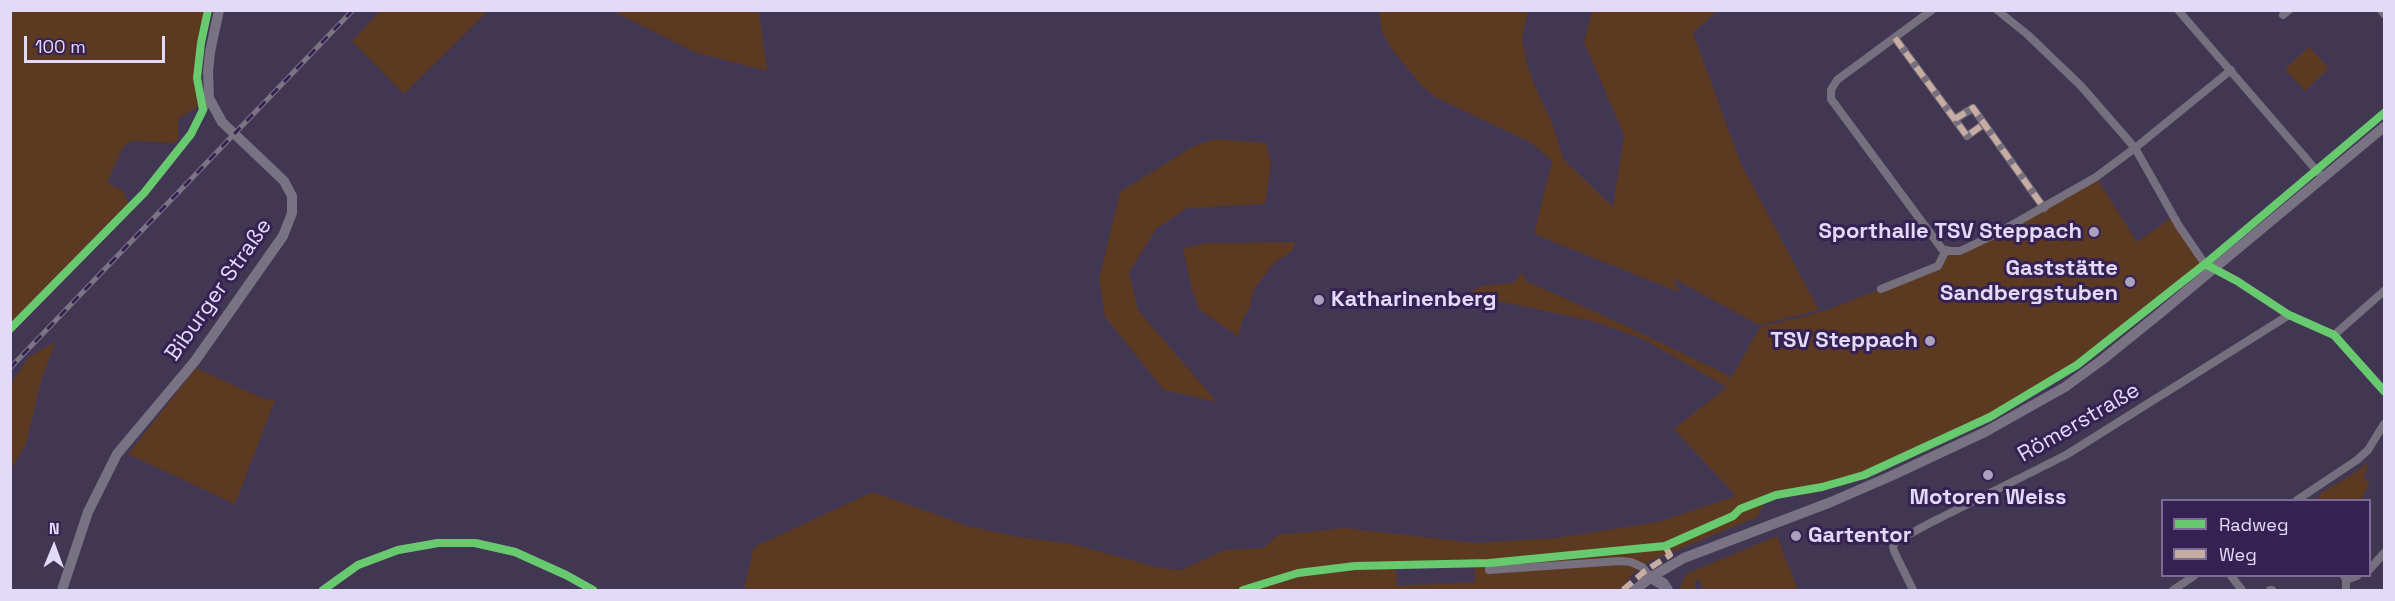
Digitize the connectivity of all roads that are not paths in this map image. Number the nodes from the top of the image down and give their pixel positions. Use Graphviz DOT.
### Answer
graph roads {
  1 [pos="219,10"];
  2 [pos="1932,10"];
  3 [pos="1997,10"];
  4 [pos="2178,10"];
  5 [pos="2381,10"];
  6 [pos="2385,14"];
  7 [pos="1895,38"];
  8 [pos="2231,70"];
  9 [pos="209,98"];
  10 [pos="1955,119"];
  11 [pos="1984,124"];
  12 [pos="2385,127"];
  13 [pos="2135,148"];
  14 [pos="2323,178"];
  15 [pos="2044,208"];
  16 [pos="1946,250"];
  17 [pos="2215,268"];
  18 [pos="1881,289"];
  19 [pos="2385,291"];
  20 [pos="2289,315"];
  21 [pos="10,329"];
  22 [pos="2334,334"];
  23 [pos="2385,391"];
  24 [pos="2385,424"];
  25 [pos="2298,499"];
  26 [pos="2385,553"];
  27 [pos="1489,563"];
  28 [pos="2371,568"];
  29 [pos="1648,574"];
  30 [pos="2193,577"];
  31 [pos="2232,577"];
  32 [pos="2345,578"];
  33 [pos="62,591"];
  34 [pos="323,591"];
  35 [pos="592,591"];
  36 [pos="1635,591"];
  37 [pos="1653,591"];
  38 [pos="1667,591"];
  39 [pos="1913,591"];
  40 [pos="2173,591"];
  41 [pos="2242,591"];
  42 [pos="2346,591"];
  1 -- 9 [label="street, Biburger Straße"];
  2 -- 7 [label="street"];
  3 -- 13 [label="street"];
  4 -- 8 [label="street"];
  5 -- 6 [label="street"];
  7 -- 10 [label="street"];
  7 -- 16 [label="street"];
  8 -- 13 [label="street"];
  8 -- 14 [label="street"];
  9 -- 21 [label="street"];
  9 -- 33 [label="street, Biburger Straße"];
  10 -- 11 [label="street"];
  10 -- 11 [label="street"];
  11 -- 15 [label="street"];
  12 -- 14 [label="street"];
  13 -- 15 [label="street"];
  13 -- 17 [label="street"];
  14 -- 17 [label="street"];
  15 -- 16 [label="street"];
  16 -- 18 [label="street"];
  17 -- 20 [label="street"];
  17 -- 29 [label="street"];
  19 -- 22 [label="street"];
  20 -- 22 [label="street"];
  20 -- 39 [label="street, Römerstraße"];
  22 -- 23 [label="street"];
  24 -- 25 [label="street"];
  26 -- 28 [label="street"];
  27 -- 29 [label="street"];
  29 -- 36 [label="street"];
  29 -- 37 [label="main road"];
  29 -- 38 [label="main road"];
  30 -- 40 [label="street"];
  31 -- 41 [label="street"];
  32 -- 42 [label="street"];
  34 -- 35 [label="street"];
}
